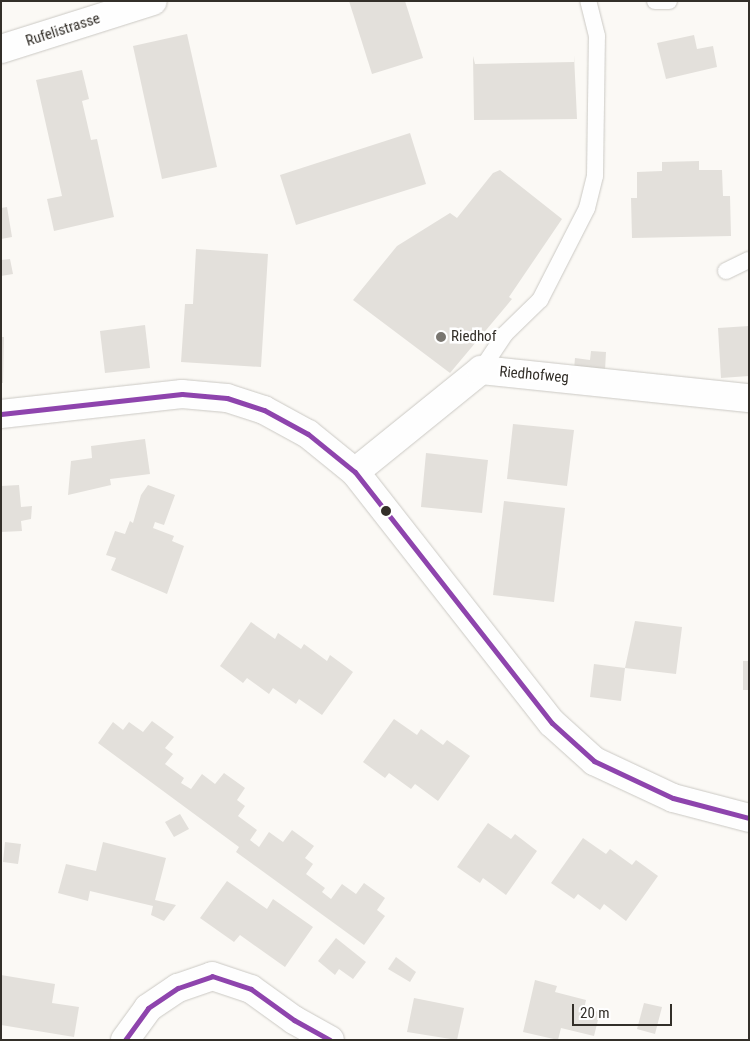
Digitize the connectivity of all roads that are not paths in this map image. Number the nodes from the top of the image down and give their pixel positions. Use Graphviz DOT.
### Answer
graph roads {
  1 [pos="153,1"];
  2 [pos="588,1"];
  3 [pos="655,1"];
  4 [pos="669,1"];
  5 [pos="1,49"];
  6 [pos="749,260"];
  7 [pos="726,271"];
  8 [pos="481,370"];
  9 [pos="749,398"];
  10 [pos="1,414"];
  11 [pos="355,472"];
  12 [pos="749,818"];
  13 [pos="124,1040"];
  14 [pos="330,1040"];
  1 -- 5 [label="street, Rufelistrasse"];
  2 -- 8 [label="lane"];
  3 -- 4 [label="lane"];
  6 -- 7 [label="lane"];
  8 -- 9 [label="street, Riedhofweg"];
  8 -- 11 [label="street, Riedhofweg"];
  10 -- 11 [label="street"];
  11 -- 12 [label="street"];
  13 -- 14 [label="street"];
}
